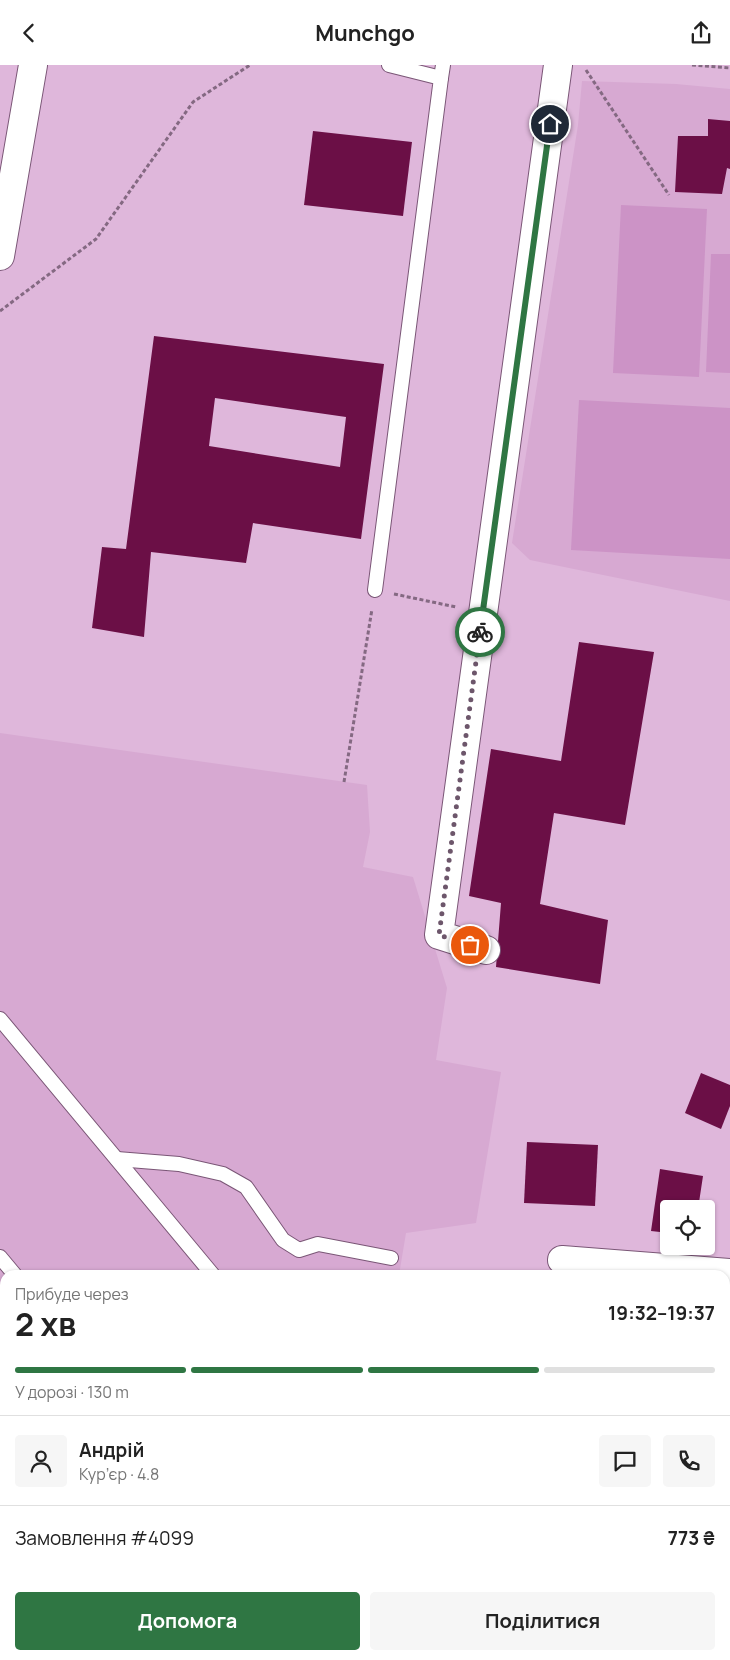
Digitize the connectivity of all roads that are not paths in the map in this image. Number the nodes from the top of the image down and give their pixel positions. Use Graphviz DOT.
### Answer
graph roads {
  1 [pos="33,65"];
  2 [pos="389,65"];
  3 [pos="558,65"];
  4 [pos="442,71"];
  5 [pos="0,256"];
  6 [pos="375,590"];
  7 [pos="486,949"];
  8 [pos="0,1019"];
  9 [pos="117,1159"];
  10 [pos="0,1257"];
  11 [pos="391,1258"];
  12 [pos="562,1260"];
  13 [pos="12,1270"];
  14 [pos="209,1270"];
  15 [pos="691,1270"];
  1 -- 5 [label="street"];
  2 -- 4 [label="lane"];
  3 -- 7 [label="street"];
  4 -- 6 [label="lane"];
  8 -- 9 [label="lane"];
  9 -- 11 [label="lane"];
  9 -- 14 [label="lane"];
  10 -- 13 [label="lane"];
  12 -- 15 [label="street"];
}
